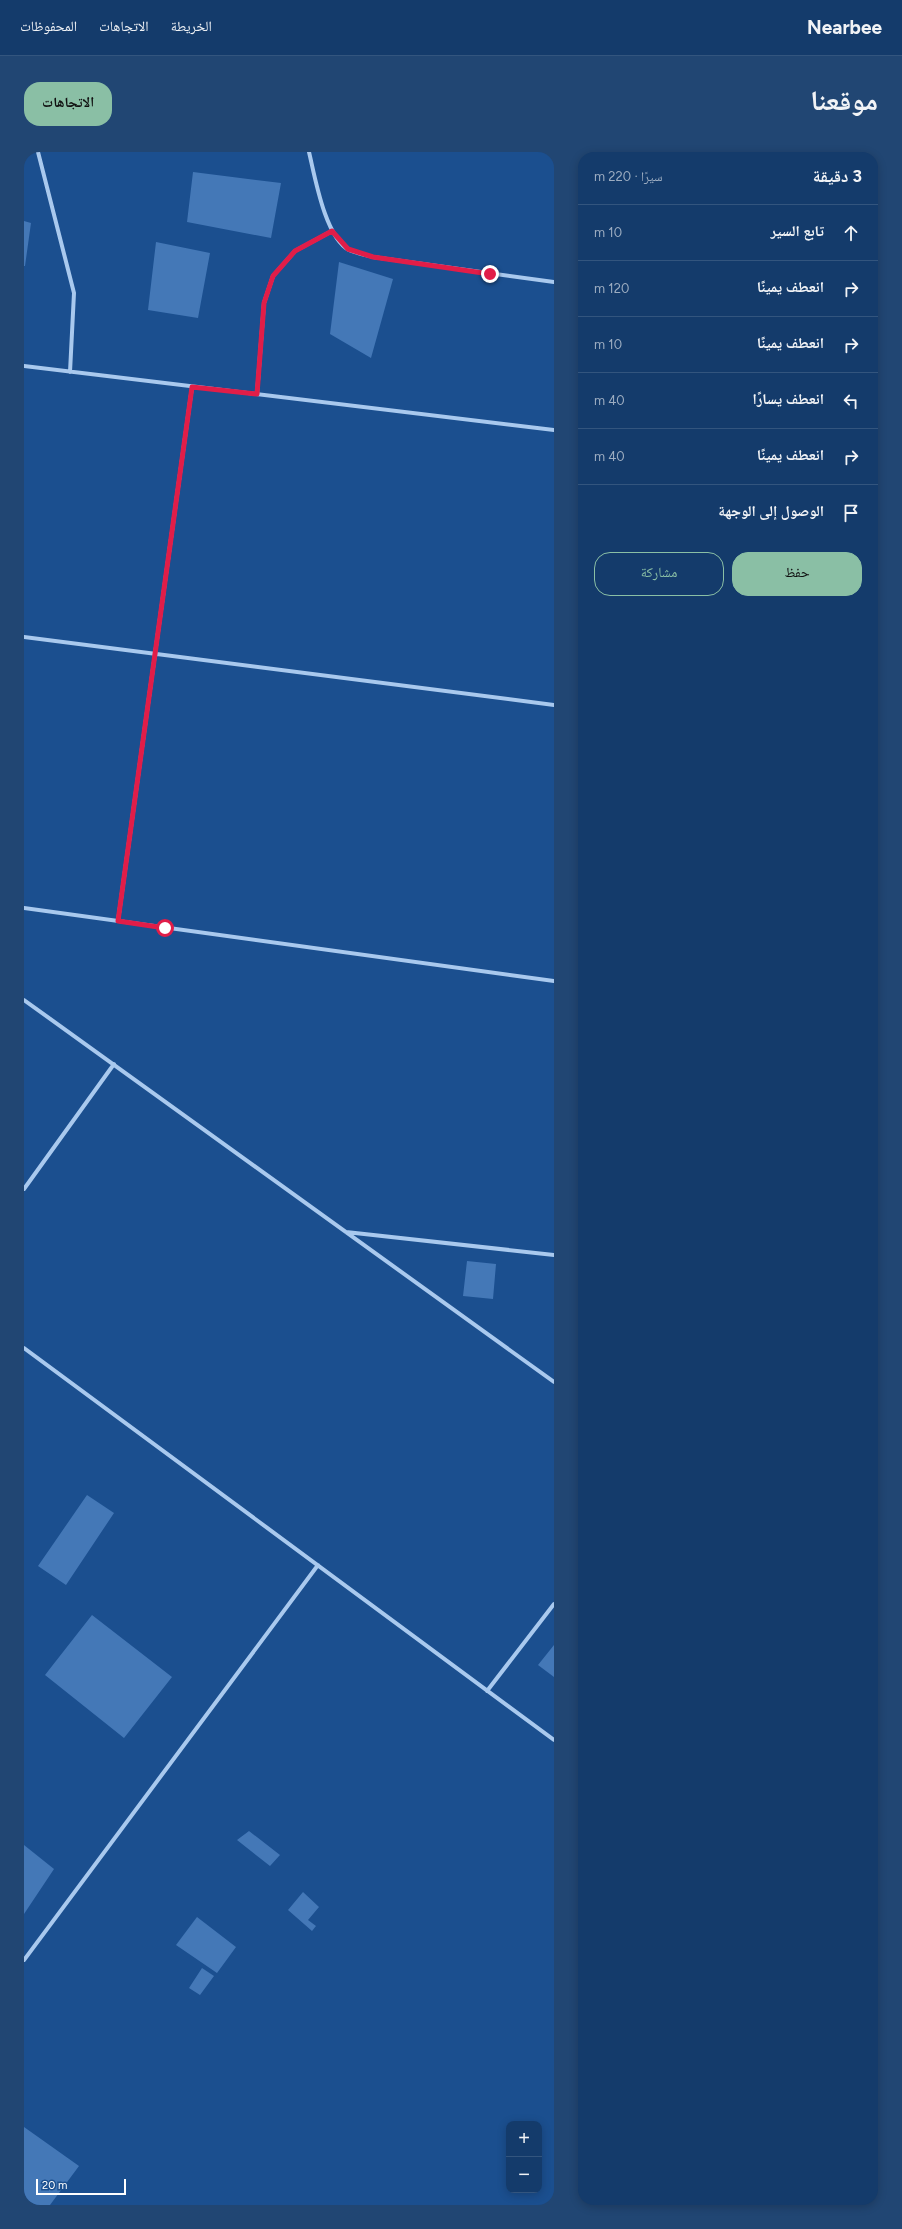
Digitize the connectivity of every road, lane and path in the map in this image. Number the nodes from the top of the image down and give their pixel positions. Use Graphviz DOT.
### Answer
graph roads {
  1 [pos="38,152"];
  2 [pos="309,152"];
  3 [pos="332,231"];
  4 [pos="554,282"];
  5 [pos="24,366"];
  6 [pos="70,372"];
  7 [pos="192,387"];
  8 [pos="257,394"];
  9 [pos="554,430"];
  10 [pos="24,637"];
  11 [pos="153,655"];
  12 [pos="554,705"];
  13 [pos="24,908"];
  14 [pos="118,921"];
  15 [pos="554,981"];
  16 [pos="24,1000"];
  17 [pos="114,1064"];
  18 [pos="24,1189"];
  19 [pos="345,1232"];
  20 [pos="554,1255"];
  21 [pos="24,1348"];
  22 [pos="554,1382"];
  23 [pos="318,1565"];
  24 [pos="554,1604"];
  25 [pos="487,1691"];
  26 [pos="554,1740"];
  27 [pos="24,1960"];
  1 -- 6 [label="street"];
  2 -- 3 [label="street"];
  3 -- 4 [label="street"];
  3 -- 8 [label="street"];
  5 -- 6 [label="street"];
  6 -- 7 [label="street"];
  7 -- 8 [label="street"];
  7 -- 11 [label="street"];
  8 -- 9 [label="street"];
  10 -- 11 [label="street"];
  11 -- 12 [label="street"];
  11 -- 14 [label="street"];
  13 -- 14 [label="street"];
  14 -- 15 [label="street"];
  16 -- 17 [label="street"];
  17 -- 18 [label="street"];
  17 -- 19 [label="street"];
  19 -- 20 [label="street"];
  19 -- 22 [label="street"];
  21 -- 23 [label="street"];
  23 -- 25 [label="street"];
  23 -- 27 [label="street"];
  24 -- 25 [label="street"];
  25 -- 26 [label="street"];
}
